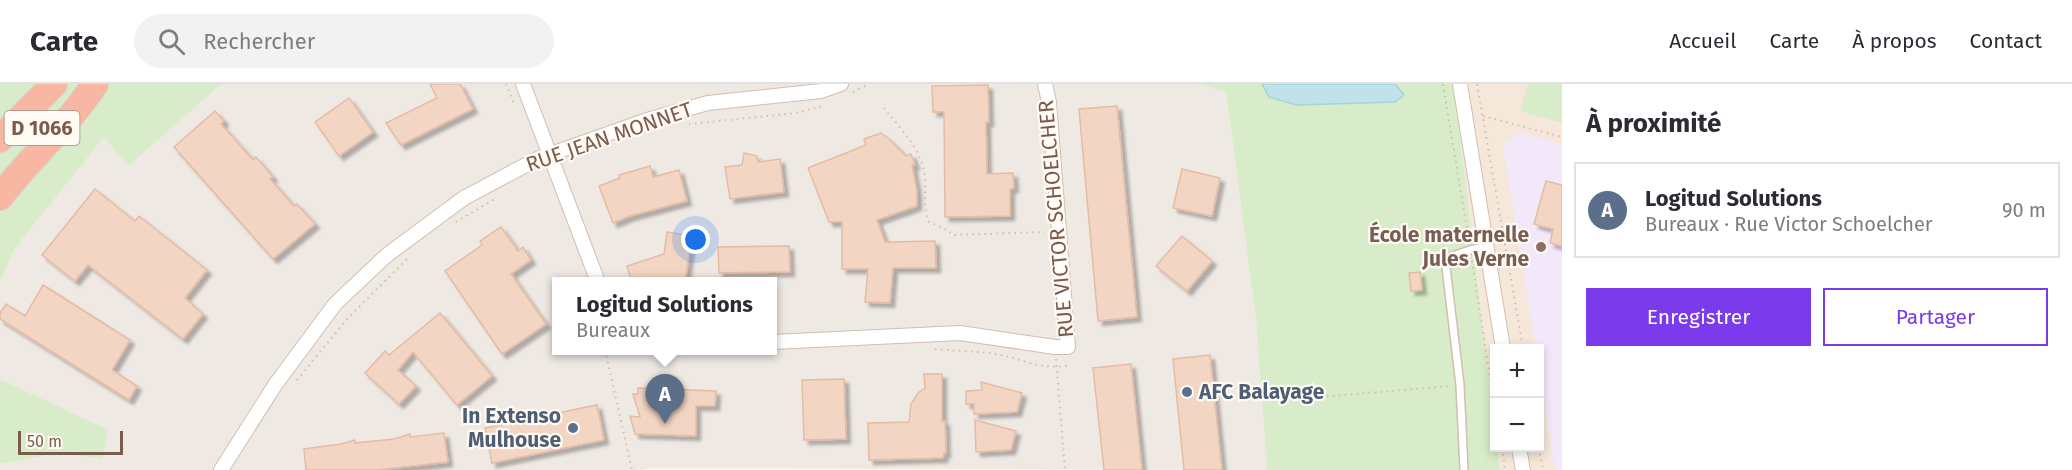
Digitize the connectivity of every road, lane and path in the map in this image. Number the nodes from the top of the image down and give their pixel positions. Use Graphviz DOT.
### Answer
graph roads {
  1 [pos="54,84"];
  2 [pos="87,84"];
  3 [pos="95,84"];
  4 [pos="523,84"];
  5 [pos="869,84"];
  6 [pos="1044,84"];
  7 [pos="1460,84"];
  8 [pos="1477,84"];
  9 [pos="845,89"];
  10 [pos="824,106"];
  11 [pos="884,108"];
  12 [pos="1483,116"];
  13 [pos="1466,121"];
  14 [pos="683,124"];
  15 [pos="1562,137"];
  16 [pos="0,139"];
  17 [pos="550,153"];
  18 [pos="0,175"];
  19 [pos="0,197"];
  20 [pos="498,197"];
  21 [pos="452,225"];
  22 [pos="1045,232"];
  23 [pos="1486,247"];
  24 [pos="412,255"];
  25 [pos="595,277"];
  26 [pos="1502,344"];
  27 [pos="1522,344"];
  28 [pos="1055,347"];
  29 [pos="777,348"];
  30 [pos="932,349"];
  31 [pos="605,355"];
  32 [pos="1071,364"];
  33 [pos="1057,368"];
  34 [pos="294,384"];
  35 [pos="1460,385"];
  36 [pos="1273,401"];
  37 [pos="1503,452"];
  38 [pos="1520,452"];
  39 [pos="1540,452"];
  40 [pos="221,470"];
  41 [pos="632,470"];
  42 [pos="1065,470"];
  43 [pos="1464,470"];
  44 [pos="1505,470"];
  45 [pos="1523,470"];
  46 [pos="1543,470"];
  1 -- 16 [label="highway, D 1066"];
  2 -- 18 [label="highway, D 1066"];
  3 -- 19 [label="highway"];
  4 -- 17 [label="street"];
  5 -- 9 [label="path"];
  6 -- 28 [label="street, RUE VICTOR SCHOELCHER"];
  7 -- 13 [label="street"];
  8 -- 12 [label="path"];
  9 -- 17 [label="street, RUE JEAN MONNET"];
  10 -- 14 [label="path"];
  11 -- 22 [label="path"];
  12 -- 13 [label="path"];
  12 -- 15 [label="path"];
  12 -- 27 [label="path"];
  13 -- 23 [label="street"];
  17 -- 25 [label="street"];
  17 -- 40 [label="street, RUE JEAN MONNET"];
  20 -- 21 [label="path"];
  23 -- 26 [label="street"];
  23 -- 35 [label="lane"];
  24 -- 34 [label="path"];
  28 -- 29 [label="street, RUE VICTOR SCHOELCHER"];
  28 -- 33 [label="path"];
  30 -- 33 [label="path"];
  31 -- 41 [label="path"];
  32 -- 33 [label="path"];
  33 -- 42 [label="path"];
  35 -- 36 [label="path"];
  35 -- 43 [label="lane"];
  37 -- 44 [label="path"];
  38 -- 45 [label="street"];
  39 -- 46 [label="path"];
}
